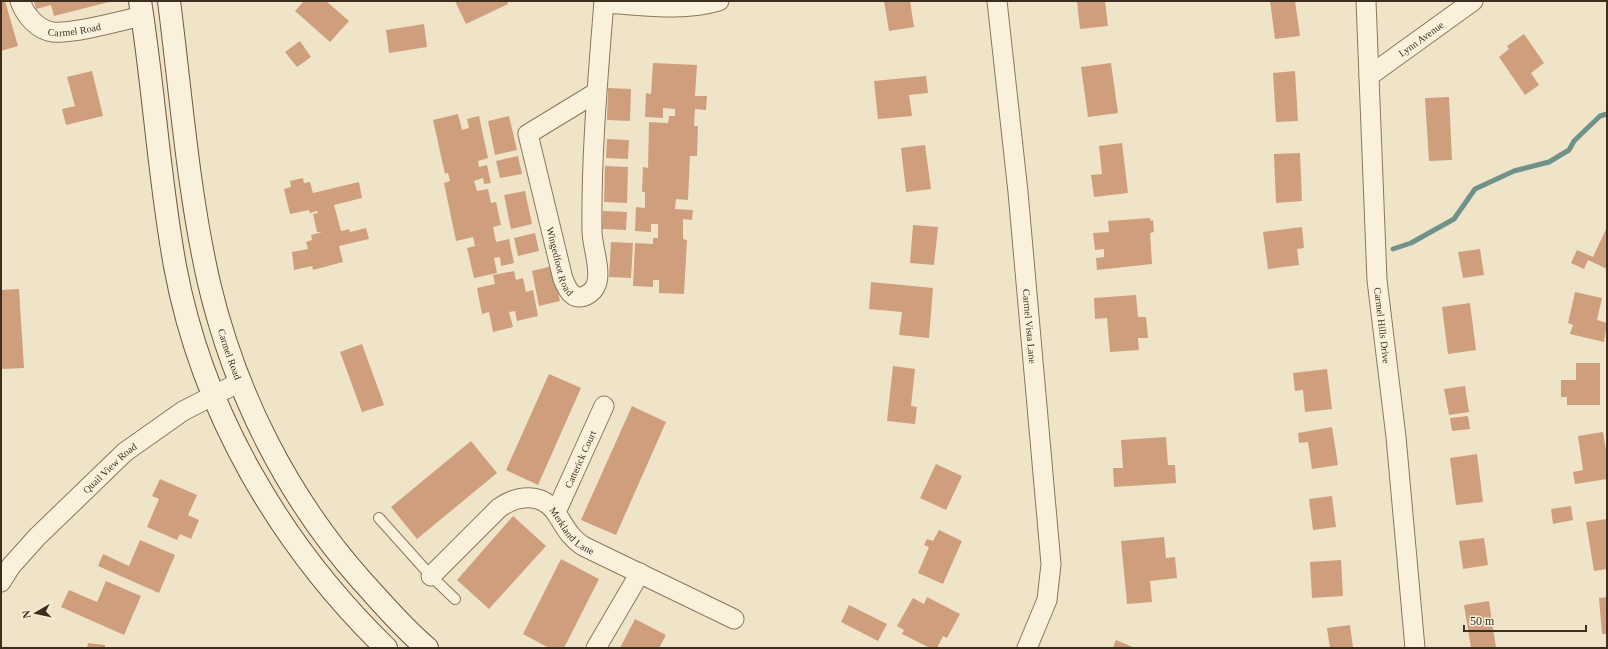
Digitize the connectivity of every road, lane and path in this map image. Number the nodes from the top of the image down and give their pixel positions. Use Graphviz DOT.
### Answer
graph roads {
  1 [pos="20,1"];
  2 [pos="169,1"];
  3 [pos="719,1"];
  4 [pos="997,1"];
  5 [pos="1366,1"];
  6 [pos="1473,1"];
  7 [pos="604,2"];
  8 [pos="141,8"];
  9 [pos="1369,76"];
  10 [pos="597,92"];
  11 [pos="240,382"];
  12 [pos="213,394"];
  13 [pos="604,406"];
  14 [pos="556,512"];
  15 [pos="379,518"];
  16 [pos="640,573"];
  17 [pos="431,576"];
  18 [pos="1,582"];
  19 [pos="455,599"];
  20 [pos="734,619"];
  21 [pos="386,648"];
  22 [pos="427,648"];
  23 [pos="596,648"];
  24 [pos="1027,648"];
  25 [pos="1416,648"];
  1 -- 8 [label="street, Carmel Road"];
  2 -- 11 [label="main road, Carmel Road"];
  3 -- 7 [label="street"];
  4 -- 24 [label="street, Carmel Vista Lane"];
  5 -- 9 [label="street, Carmel Hills Drive"];
  6 -- 9 [label="street, Lynn Avenue"];
  7 -- 10 [label="street, Wingedfoot Road"];
  8 -- 12 [label="main road, Carmel Road"];
  9 -- 25 [label="street, Carmel Hills Drive"];
  10 -- 10 [label="street, Wingedfoot Road"];
  11 -- 12 [label="street, Quail View Road"];
  11 -- 22 [label="main road, Carmel Road"];
  12 -- 18 [label="street, Quail View Road"];
  12 -- 21 [label="main road, Carmel Road"];
  13 -- 14 [label="street, Catterick Court"];
  14 -- 16 [label="street, Merkland Lane"];
  14 -- 17 [label="street, Merkland Lane"];
  15 -- 17 [label="lane"];
  16 -- 20 [label="street, Merkland Lane"];
  16 -- 23 [label="street"];
  17 -- 19 [label="lane"];
}
